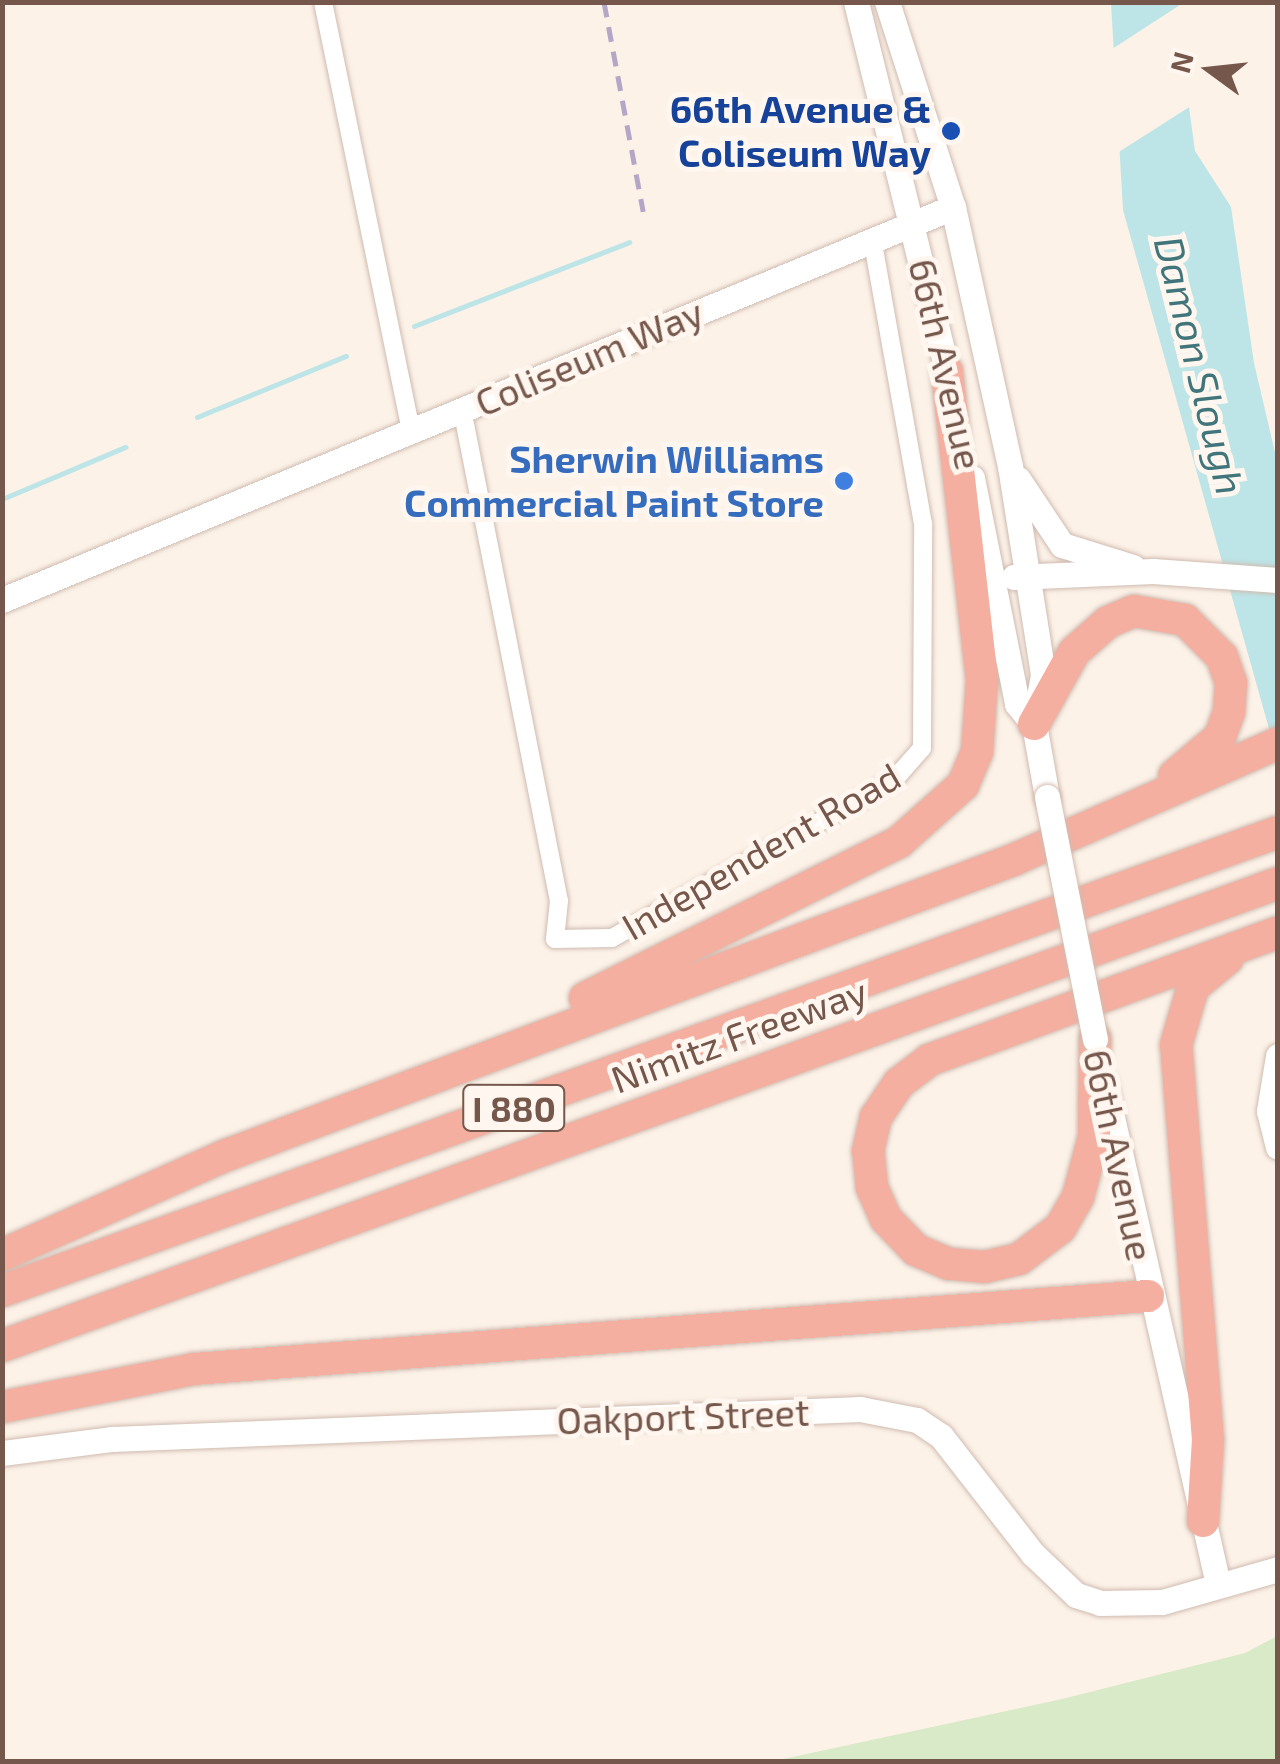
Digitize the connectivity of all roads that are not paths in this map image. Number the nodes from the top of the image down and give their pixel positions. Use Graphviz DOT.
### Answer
graph roads {
  1 [pos="323,2"];
  2 [pos="856,2"];
  3 [pos="887,2"];
  4 [pos="954,207"];
  5 [pos="914,220"];
  6 [pos="872,238"];
  7 [pos="947,371"];
  8 [pos="462,410"];
  9 [pos="411,430"];
  10 [pos="1010,466"];
  11 [pos="1153,572"];
  12 [pos="1028,574"];
  13 [pos="1278,580"];
  14 [pos="994,581"];
  15 [pos="2,600"];
  16 [pos="1034,724"];
  17 [pos="1278,743"];
  18 [pos="1114,817"];
  19 [pos="1266,836"];
  20 [pos="1272,885"];
  21 [pos="1276,932"];
  22 [pos="1095,1039"];
  23 [pos="502,1048"];
  24 [pos="1278,1056"];
  25 [pos="1278,1147"];
  26 [pos="2,1255"];
  27 [pos="2,1291"];
  28 [pos="1148,1296"];
  29 [pos="2,1346"];
  30 [pos="2,1407"];
  31 [pos="2,1453"];
  32 [pos="1203,1522"];
  33 [pos="1278,1568"];
  34 [pos="1218,1584"];
  1 -- 9 [label="street"];
  2 -- 5 [label="street, 66th Avenue"];
  3 -- 4 [label="street, 66th Avenue"];
  4 -- 5 [label="street, Coliseum Way"];
  4 -- 10 [label="street, 66th Avenue"];
  5 -- 6 [label="street, Coliseum Way"];
  5 -- 7 [label="street, 66th Avenue"];
  6 -- 8 [label="street, Coliseum Way"];
  6 -- 8 [label="street, Independent Road"];
  7 -- 14 [label="street, 66th Avenue"];
  7 -- 23 [label="highway"];
  8 -- 9 [label="street, Coliseum Way"];
  9 -- 15 [label="street, Coliseum Way"];
  10 -- 11 [label="street"];
  10 -- 12 [label="street, 66th Avenue"];
  11 -- 12 [label="street"];
  11 -- 13 [label="street"];
  12 -- 14 [label="street"];
  12 -- 16 [label="street, 66th Avenue"];
  14 -- 16 [label="street, 66th Avenue"];
  16 -- 18 [label="highway"];
  16 -- 22 [label="street, 66th Avenue, bridge"];
  17 -- 18 [label="highway"];
  18 -- 23 [label="highway"];
  19 -- 27 [label="highway, Nimitz Freeway / I 880"];
  20 -- 29 [label="highway, Nimitz Freeway / I 880"];
  21 -- 22 [label="highway"];
  21 -- 32 [label="highway"];
  22 -- 28 [label="street, 66th Avenue"];
  23 -- 26 [label="highway"];
  24 -- 25 [label="street"];
  28 -- 30 [label="highway"];
  28 -- 32 [label="street, 66th Avenue"];
  31 -- 34 [label="street, Oakport Street"];
  32 -- 34 [label="street, 66th Avenue"];
  33 -- 34 [label="street, Oakport Street"];
}
